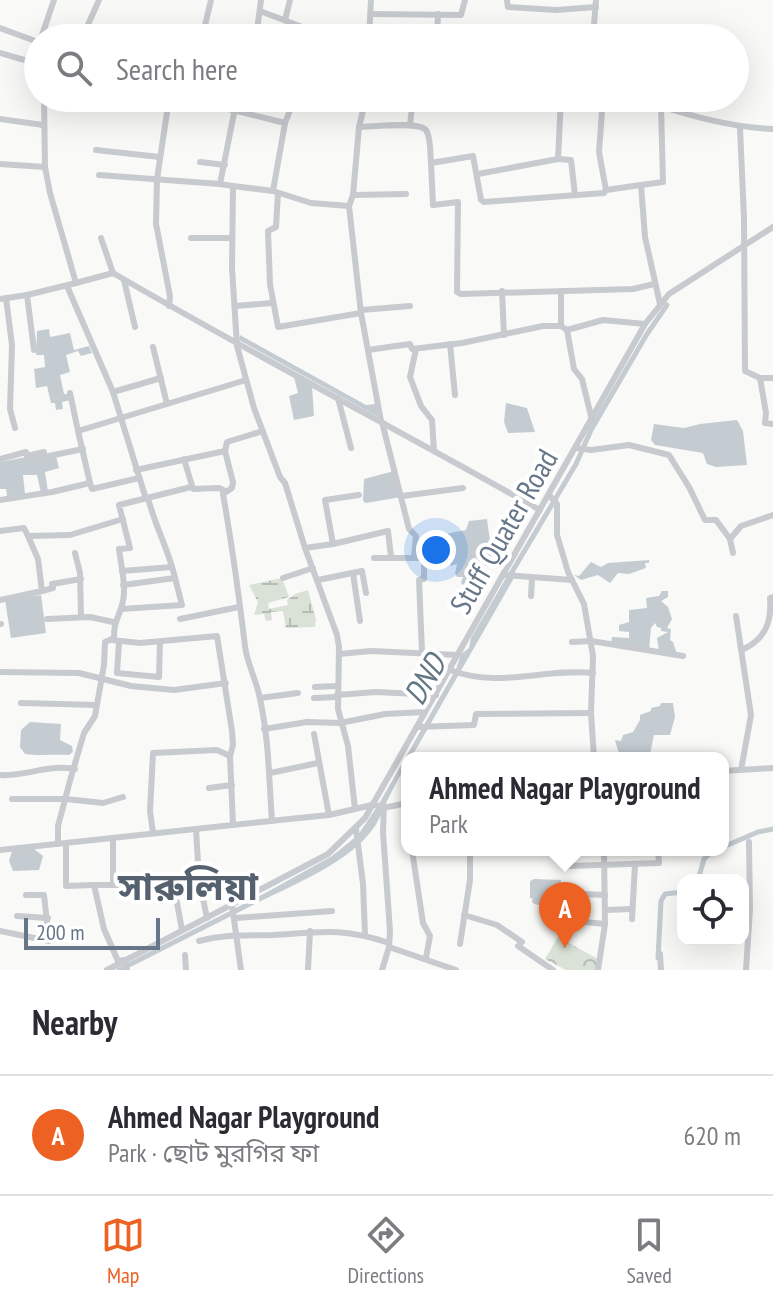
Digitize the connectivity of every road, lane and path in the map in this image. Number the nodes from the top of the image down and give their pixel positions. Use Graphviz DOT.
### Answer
graph roads {
  1 [pos="54,0"];
  2 [pos="99,0"];
  3 [pos="211,0"];
  4 [pos="261,0"];
  5 [pos="290,0"];
  6 [pos="371,0"];
  7 [pos="465,0"];
  8 [pos="507,0"];
  9 [pos="596,4"];
  10 [pos="260,11"];
  11 [pos="371,14"];
  12 [pos="438,14"];
  13 [pos="285,20"];
  14 [pos="45,24"];
  15 [pos="88,24"];
  16 [pos="205,24"];
  17 [pos="258,24"];
  18 [pos="295,24"];
  19 [pos="370,24"];
  20 [pos="438,24"];
  21 [pos="594,24"];
  22 [pos="0,28"];
  23 [pos="24,35"];
  24 [pos="0,53"];
  25 [pos="24,60"];
  26 [pos="43,112"];
  27 [pos="165,112"];
  28 [pos="233,112"];
  29 [pos="241,112"];
  30 [pos="289,112"];
  31 [pos="363,112"];
  32 [pos="411,112"];
  33 [pos="559,112"];
  34 [pos="602,112"];
  35 [pos="661,112"];
  36 [pos="679,112"];
  37 [pos="0,119"];
  38 [pos="285,123"];
  39 [pos="43,125"];
  40 [pos="410,125"];
  41 [pos="359,127"];
  42 [pos="740,128"];
  43 [pos="773,129"];
  44 [pos="96,150"];
  45 [pos="160,157"];
  46 [pos="558,159"];
  47 [pos="200,162"];
  48 [pos="431,163"];
  49 [pos="0,164"];
  50 [pos="225,165"];
  51 [pos="45,167"];
  52 [pos="478,174"];
  53 [pos="99,175"];
  54 [pos="157,179"];
  55 [pos="220,184"];
  56 [pos="641,185"];
  57 [pos="233,186"];
  58 [pos="606,190"];
  59 [pos="276,192"];
  60 [pos="406,194"];
  61 [pos="353,195"];
  62 [pos="575,195"];
  63 [pos="349,206"];
  64 [pos="773,227"];
  65 [pos="101,238"];
  66 [pos="191,238"];
  67 [pos="232,238"];
  68 [pos="744,244"];
  69 [pos="113,273"];
  70 [pos="124,280"];
  71 [pos="76,283"];
  72 [pos="654,284"];
  73 [pos="67,286"];
  74 [pos="502,291"];
  75 [pos="561,291"];
  76 [pos="27,295"];
  77 [pos="3,298"];
  78 [pos="272,303"];
  79 [pos="660,304"];
  80 [pos="169,306"];
  81 [pos="235,306"];
  82 [pos="410,306"];
  83 [pos="361,312"];
  84 [pos="645,324"];
  85 [pos="135,327"];
  86 [pos="564,328"];
  87 [pos="504,335"];
  88 [pos="450,344"];
  89 [pos="237,346"];
  90 [pos="153,347"];
  91 [pos="416,349"];
  92 [pos="34,350"];
  93 [pos="368,350"];
  94 [pos="161,378"];
  95 [pos="760,378"];
  96 [pos="773,378"];
  97 [pos="246,380"];
  98 [pos="113,392"];
  99 [pos="70,393"];
  100 [pos="455,395"];
  101 [pos="338,398"];
  102 [pos="768,399"];
  103 [pos="167,404"];
  104 [pos="120,419"];
  105 [pos="592,420"];
  106 [pos="381,422"];
  107 [pos="772,424"];
  108 [pos="15,428"];
  109 [pos="78,431"];
  110 [pos="263,431"];
  111 [pos="773,433"];
  112 [pos="351,448"];
  113 [pos="83,449"];
  114 [pos="581,449"];
  115 [pos="225,451"];
  116 [pos="435,451"];
  117 [pos="0,459"];
  118 [pos="184,459"];
  119 [pos="136,470"];
  120 [pos="139,478"];
  121 [pos="90,483"];
  122 [pos="191,487"];
  123 [pos="463,488"];
  124 [pos="225,491"];
  125 [pos="359,495"];
  126 [pos="402,496"];
  127 [pos="552,498"];
  128 [pos="147,499"];
  129 [pos="0,500"];
  130 [pos="540,510"];
  131 [pos="773,515"];
  132 [pos="123,519"];
  133 [pos="0,531"];
  134 [pos="28,536"];
  135 [pos="730,539"];
  136 [pos="333,544"];
  137 [pos="305,548"];
  138 [pos="75,553"];
  139 [pos="733,553"];
  140 [pos="391,557"];
  141 [pos="414,557"];
  142 [pos="374,558"];
  143 [pos="172,567"];
  144 [pos="313,568"];
  145 [pos="122,571"];
  146 [pos="353,573"];
  147 [pos="509,575"];
  148 [pos="175,578"];
  149 [pos="283,578"];
  150 [pos="532,578"];
  151 [pos="81,579"];
  152 [pos="318,580"];
  153 [pos="572,580"];
  154 [pos="123,585"];
  155 [pos="42,591"];
  156 [pos="366,593"];
  157 [pos="531,596"];
  158 [pos="773,597"];
  159 [pos="0,600"];
  160 [pos="239,607"];
  161 [pos="121,609"];
  162 [pos="736,616"];
  163 [pos="81,617"];
  164 [pos="47,619"];
  165 [pos="180,619"];
  166 [pos="360,621"];
  167 [pos="113,622"];
  168 [pos="115,641"];
  169 [pos="591,641"];
  170 [pos="160,642"];
  171 [pos="572,642"];
  172 [pos="742,650"];
  173 [pos="422,652"];
  174 [pos="339,654"];
  175 [pos="457,655"];
  176 [pos="683,656"];
  177 [pos="0,672"];
  178 [pos="455,672"];
  179 [pos="117,673"];
  180 [pos="593,673"];
  181 [pos="102,678"];
  182 [pos="117,682"];
  183 [pos="226,683"];
  184 [pos="337,686"];
  185 [pos="315,687"];
  186 [pos="298,693"];
  187 [pos="436,695"];
  188 [pos="337,696"];
  189 [pos="260,698"];
  190 [pos="314,698"];
  191 [pos="21,703"];
  192 [pos="96,705"];
  193 [pos="425,712"];
  194 [pos="591,713"];
  195 [pos="341,720"];
  196 [pos="423,727"];
  197 [pos="264,729"];
  198 [pos="314,734"];
  199 [pos="407,752"];
  200 [pos="594,752"];
  201 [pos="230,756"];
  202 [pos="401,762"];
  203 [pos="318,763"];
  204 [pos="773,768"];
  205 [pos="75,769"];
  206 [pos="741,770"];
  207 [pos="729,771"];
  208 [pos="270,773"];
  209 [pos="0,775"];
  210 [pos="232,785"];
  211 [pos="209,788"];
  212 [pos="123,797"];
  213 [pos="12,799"];
  214 [pos="66,799"];
  215 [pos="401,804"];
  216 [pos="380,806"];
  217 [pos="355,809"];
  218 [pos="329,815"];
  219 [pos="272,821"];
  220 [pos="233,824"];
  221 [pos="196,829"];
  222 [pos="356,832"];
  223 [pos="153,833"];
  224 [pos="113,839"];
  225 [pos="749,842"];
  226 [pos="62,844"];
  227 [pos="0,850"];
  228 [pos="413,856"];
  229 [pos="470,856"];
  230 [pos="604,856"];
  231 [pos="658,856"];
  232 [pos="635,865"];
  233 [pos="569,866"];
  234 [pos="604,866"];
  235 [pos="94,885"];
  236 [pos="113,885"];
  237 [pos="142,885"];
  238 [pos="175,892"];
  239 [pos="561,893"];
  240 [pos="26,895"];
  241 [pos="605,895"];
  242 [pos="535,901"];
  243 [pos="232,905"];
  244 [pos="632,909"];
  245 [pos="605,910"];
  246 [pos="332,911"];
  247 [pos="464,915"];
  248 [pos="17,916"];
  249 [pos="48,918"];
  250 [pos="207,918"];
  251 [pos="236,918"];
  252 [pos="632,919"];
  253 [pos="605,924"];
  254 [pos="182,930"];
  255 [pos="0,931"];
  256 [pos="310,931"];
  257 [pos="238,934"];
  258 [pos="365,935"];
  259 [pos="199,941"];
  260 [pos="460,944"];
  261 [pos="389,945"];
  262 [pos="660,954"];
  263 [pos="185,955"];
  264 [pos="426,958"];
  265 [pos="124,961"];
  266 [pos="107,970"];
  267 [pos="127,970"];
  268 [pos="186,970"];
  269 [pos="241,970"];
  270 [pos="308,970"];
  271 [pos="382,970"];
  272 [pos="452,970"];
  273 [pos="553,970"];
  274 [pos="598,970"];
  275 [pos="661,970"];
  276 [pos="746,970"];
  1 -- 14 [label="street"];
  2 -- 15 [label="street"];
  3 -- 16 [label="street"];
  4 -- 10 [label="street"];
  5 -- 13 [label="street"];
  6 -- 11 [label="street"];
  7 -- 12 [label="street"];
  8 -- 9 [label="street"];
  9 -- 21 [label="street"];
  10 -- 13 [label="street"];
  10 -- 17 [label="street"];
  11 -- 12 [label="street"];
  11 -- 19 [label="street"];
  12 -- 20 [label="street"];
  13 -- 18 [label="street"];
  22 -- 23 [label="street"];
  24 -- 25 [label="street"];
  26 -- 39 [label="street"];
  27 -- 45 [label="street"];
  28 -- 50 [label="street"];
  29 -- 38 [label="street"];
  30 -- 38 [label="street"];
  31 -- 41 [label="street"];
  32 -- 40 [label="street"];
  33 -- 46 [label="street"];
  34 -- 58 [label="street"];
  35 -- 56 [label="street"];
  36 -- 42 [label="street"];
  37 -- 39 [label="street"];
  38 -- 59 [label="street"];
  39 -- 51 [label="street"];
  40 -- 41 [label="street"];
  40 -- 48 [label="street"];
  41 -- 61 [label="street"];
  42 -- 43 [label="street"];
  42 -- 68 [label="street"];
  44 -- 45 [label="street"];
  45 -- 54 [label="street"];
  46 -- 52 [label="street"];
  46 -- 62 [label="street"];
  47 -- 50 [label="street"];
  48 -- 52 [label="street"];
  48 -- 74 [label="street"];
  49 -- 51 [label="street"];
  50 -- 55 [label="street"];
  51 -- 71 [label="street"];
  52 -- 62 [label="street"];
  53 -- 54 [label="street"];
  54 -- 55 [label="street"];
  54 -- 80 [label="street"];
  55 -- 57 [label="street"];
  56 -- 58 [label="street"];
  56 -- 72 [label="street"];
  57 -- 59 [label="street"];
  57 -- 67 [label="street"];
  58 -- 62 [label="street"];
  59 -- 63 [label="street"];
  59 -- 78 [label="street"];
  60 -- 61 [label="street"];
  61 -- 63 [label="street"];
  63 -- 83 [label="street"];
  64 -- 68 [label="street, Stuff Quater Road"];
  65 -- 69 [label="street"];
  66 -- 67 [label="street"];
  67 -- 81 [label="street"];
  68 -- 79 [label="street, Stuff Quater Road"];
  68 -- 95 [label="street"];
  69 -- 70 [label="street"];
  69 -- 71 [label="street"];
  70 -- 80 [label="street"];
  70 -- 85 [label="street"];
  71 -- 73 [label="street"];
  72 -- 75 [label="street"];
  72 -- 79 [label="street"];
  73 -- 76 [label="street"];
  73 -- 98 [label="street"];
  74 -- 75 [label="street"];
  74 -- 87 [label="street"];
  75 -- 86 [label="street"];
  76 -- 77 [label="street"];
  76 -- 92 [label="street"];
  77 -- 108 [label="street"];
  78 -- 81 [label="street"];
  78 -- 83 [label="street"];
  79 -- 84 [label="street, Stuff Quater Road"];
  80 -- 89 [label="street"];
  81 -- 89 [label="street"];
  82 -- 83 [label="street"];
  83 -- 93 [label="street"];
  84 -- 86 [label="street"];
  84 -- 105 [label="street, Stuff Quater Road"];
  86 -- 87 [label="street"];
  86 -- 105 [label="street"];
  87 -- 88 [label="street"];
  88 -- 91 [label="street"];
  88 -- 100 [label="street"];
  89 -- 97 [label="street"];
  89 -- 101 [label="street"];
  90 -- 94 [label="street"];
  91 -- 93 [label="street"];
  91 -- 116 [label="street"];
  93 -- 106 [label="street"];
  94 -- 98 [label="street"];
  94 -- 103 [label="street"];
  95 -- 96 [label="street"];
  95 -- 102 [label="street"];
  97 -- 103 [label="street"];
  97 -- 110 [label="street"];
  98 -- 104 [label="street"];
  99 -- 109 [label="street"];
  101 -- 106 [label="street"];
  101 -- 112 [label="street"];
  102 -- 107 [label="street"];
  103 -- 104 [label="street"];
  104 -- 109 [label="street"];
  104 -- 119 [label="street"];
  105 -- 114 [label="street, Stuff Quater Road"];
  106 -- 116 [label="street"];
  106 -- 126 [label="street"];
  107 -- 111 [label="street"];
  109 -- 113 [label="street"];
  110 -- 115 [label="street"];
  110 -- 137 [label="street"];
  113 -- 117 [label="street"];
  113 -- 121 [label="street"];
  114 -- 127 [label="street, Stuff Quater Road"];
  114 -- 135 [label="street"];
  115 -- 118 [label="street"];
  115 -- 124 [label="street"];
  116 -- 130 [label="street"];
  118 -- 119 [label="street"];
  118 -- 122 [label="street"];
  119 -- 120 [label="street"];
  120 -- 121 [label="street"];
  120 -- 128 [label="street"];
  121 -- 129 [label="street"];
  122 -- 124 [label="street"];
  122 -- 128 [label="street"];
  123 -- 126 [label="street"];
  124 -- 160 [label="street"];
  125 -- 136 [label="street"];
  126 -- 141 [label="street"];
  127 -- 130 [label="street, Stuff Quater Road"];
  127 -- 153 [label="street"];
  128 -- 132 [label="street"];
  128 -- 143 [label="street"];
  130 -- 147 [label="street, Stuff Quater Road"];
  131 -- 135 [label="street"];
  132 -- 134 [label="street"];
  132 -- 145 [label="street"];
  133 -- 134 [label="street"];
  134 -- 155 [label="street"];
  135 -- 139 [label="street"];
  136 -- 137 [label="street"];
  136 -- 140 [label="street"];
  137 -- 144 [label="street"];
  138 -- 151 [label="street"];
  140 -- 141 [label="street"];
  140 -- 142 [label="street"];
  141 -- 173 [label="street"];
  143 -- 145 [label="street"];
  143 -- 148 [label="street"];
  144 -- 149 [label="street"];
  144 -- 152 [label="street"];
  145 -- 154 [label="street"];
  146 -- 152 [label="street"];
  146 -- 156 [label="street"];
  146 -- 166 [label="street"];
  147 -- 150 [label="street"];
  147 -- 175 [label="street, Stuff Quater Road"];
  148 -- 154 [label="street"];
  148 -- 161 [label="street"];
  150 -- 153 [label="street"];
  150 -- 157 [label="street"];
  151 -- 155 [label="street"];
  151 -- 163 [label="street"];
  152 -- 174 [label="street"];
  153 -- 169 [label="street"];
  154 -- 161 [label="street"];
  155 -- 159 [label="street"];
  158 -- 172 [label="street"];
  160 -- 165 [label="street"];
  160 -- 189 [label="street"];
  161 -- 167 [label="street"];
  162 -- 172 [label="street"];
  163 -- 164 [label="street"];
  163 -- 167 [label="street"];
  167 -- 168 [label="street"];
  168 -- 170 [label="street"];
  168 -- 179 [label="street"];
  168 -- 181 [label="street"];
  169 -- 171 [label="street"];
  169 -- 176 [label="street"];
  169 -- 180 [label="street"];
  170 -- 179 [label="street"];
  170 -- 183 [label="street"];
  172 -- 206 [label="street"];
  173 -- 174 [label="street"];
  173 -- 175 [label="street"];
  174 -- 184 [label="street"];
  175 -- 178 [label="street, Stuff Quater Road"];
  177 -- 181 [label="street"];
  178 -- 180 [label="street"];
  178 -- 187 [label="street, Stuff Quater Road"];
  179 -- 182 [label="street"];
  180 -- 194 [label="street"];
  181 -- 182 [label="street"];
  181 -- 192 [label="street"];
  182 -- 183 [label="street"];
  183 -- 201 [label="street"];
  184 -- 185 [label="street"];
  184 -- 188 [label="street"];
  186 -- 189 [label="street"];
  187 -- 188 [label="street"];
  187 -- 193 [label="street, Stuff Quater Road"];
  188 -- 190 [label="street"];
  188 -- 195 [label="street"];
  189 -- 197 [label="street"];
  191 -- 192 [label="street"];
  192 -- 205 [label="street"];
  193 -- 195 [label="street"];
  193 -- 196 [label="street, Stuff Quater Road"];
  194 -- 196 [label="street"];
  194 -- 200 [label="street"];
  195 -- 197 [label="street"];
  195 -- 217 [label="street"];
  196 -- 199 [label="street, Stuff Quater Road"];
  197 -- 208 [label="street"];
  198 -- 203 [label="street"];
  201 -- 210 [label="street"];
  201 -- 223 [label="street"];
  202 -- 216 [label="street, Stuff Quater Road"];
  203 -- 208 [label="street"];
  203 -- 218 [label="street"];
  204 -- 206 [label="street"];
  205 -- 209 [label="street"];
  205 -- 214 [label="street"];
  206 -- 207 [label="street"];
  208 -- 219 [label="street"];
  210 -- 211 [label="street"];
  210 -- 220 [label="street"];
  212 -- 214 [label="street"];
  213 -- 214 [label="street"];
  214 -- 226 [label="street"];
  215 -- 216 [label="street"];
  216 -- 217 [label="street"];
  216 -- 222 [label="street, Stuff Quater Road"];
  216 -- 261 [label="street"];
  217 -- 218 [label="street"];
  218 -- 219 [label="street"];
  219 -- 220 [label="street"];
  220 -- 221 [label="street"];
  221 -- 223 [label="street"];
  221 -- 250 [label="street"];
  222 -- 243 [label="street, Stuff Quater Road"];
  222 -- 258 [label="street"];
  223 -- 224 [label="street"];
  224 -- 226 [label="street"];
  224 -- 236 [label="street"];
  225 -- 276 [label="street"];
  226 -- 227 [label="street"];
  226 -- 235 [label="street"];
  228 -- 264 [label="street"];
  229 -- 247 [label="street"];
  230 -- 234 [label="street"];
  231 -- 232 [label="street"];
  232 -- 234 [label="street"];
  232 -- 244 [label="street"];
  233 -- 234 [label="street"];
  234 -- 241 [label="street"];
  235 -- 236 [label="street"];
  235 -- 265 [label="street"];
  236 -- 237 [label="street"];
  238 -- 254 [label="street"];
  239 -- 241 [label="street"];
  240 -- 249 [label="street"];
  241 -- 245 [label="street"];
  242 -- 253 [label="street"];
  243 -- 250 [label="street, Stuff Quater Road"];
  243 -- 251 [label="street"];
  244 -- 245 [label="street"];
  244 -- 252 [label="street"];
  245 -- 253 [label="street"];
  246 -- 251 [label="street"];
  247 -- 260 [label="street"];
  247 -- 273 [label="street"];
  248 -- 249 [label="street"];
  249 -- 255 [label="street"];
  250 -- 254 [label="street, Stuff Quater Road"];
  251 -- 257 [label="street"];
  253 -- 274 [label="street"];
  254 -- 265 [label="street, Stuff Quater Road"];
  256 -- 257 [label="street"];
  256 -- 258 [label="street"];
  256 -- 270 [label="street"];
  257 -- 259 [label="street"];
  257 -- 269 [label="street"];
  258 -- 261 [label="street"];
  261 -- 264 [label="street"];
  261 -- 271 [label="street"];
  262 -- 275 [label="street"];
  263 -- 268 [label="street"];
  264 -- 272 [label="street"];
  265 -- 266 [label="street, Stuff Quater Road"];
  265 -- 267 [label="street"];
}
